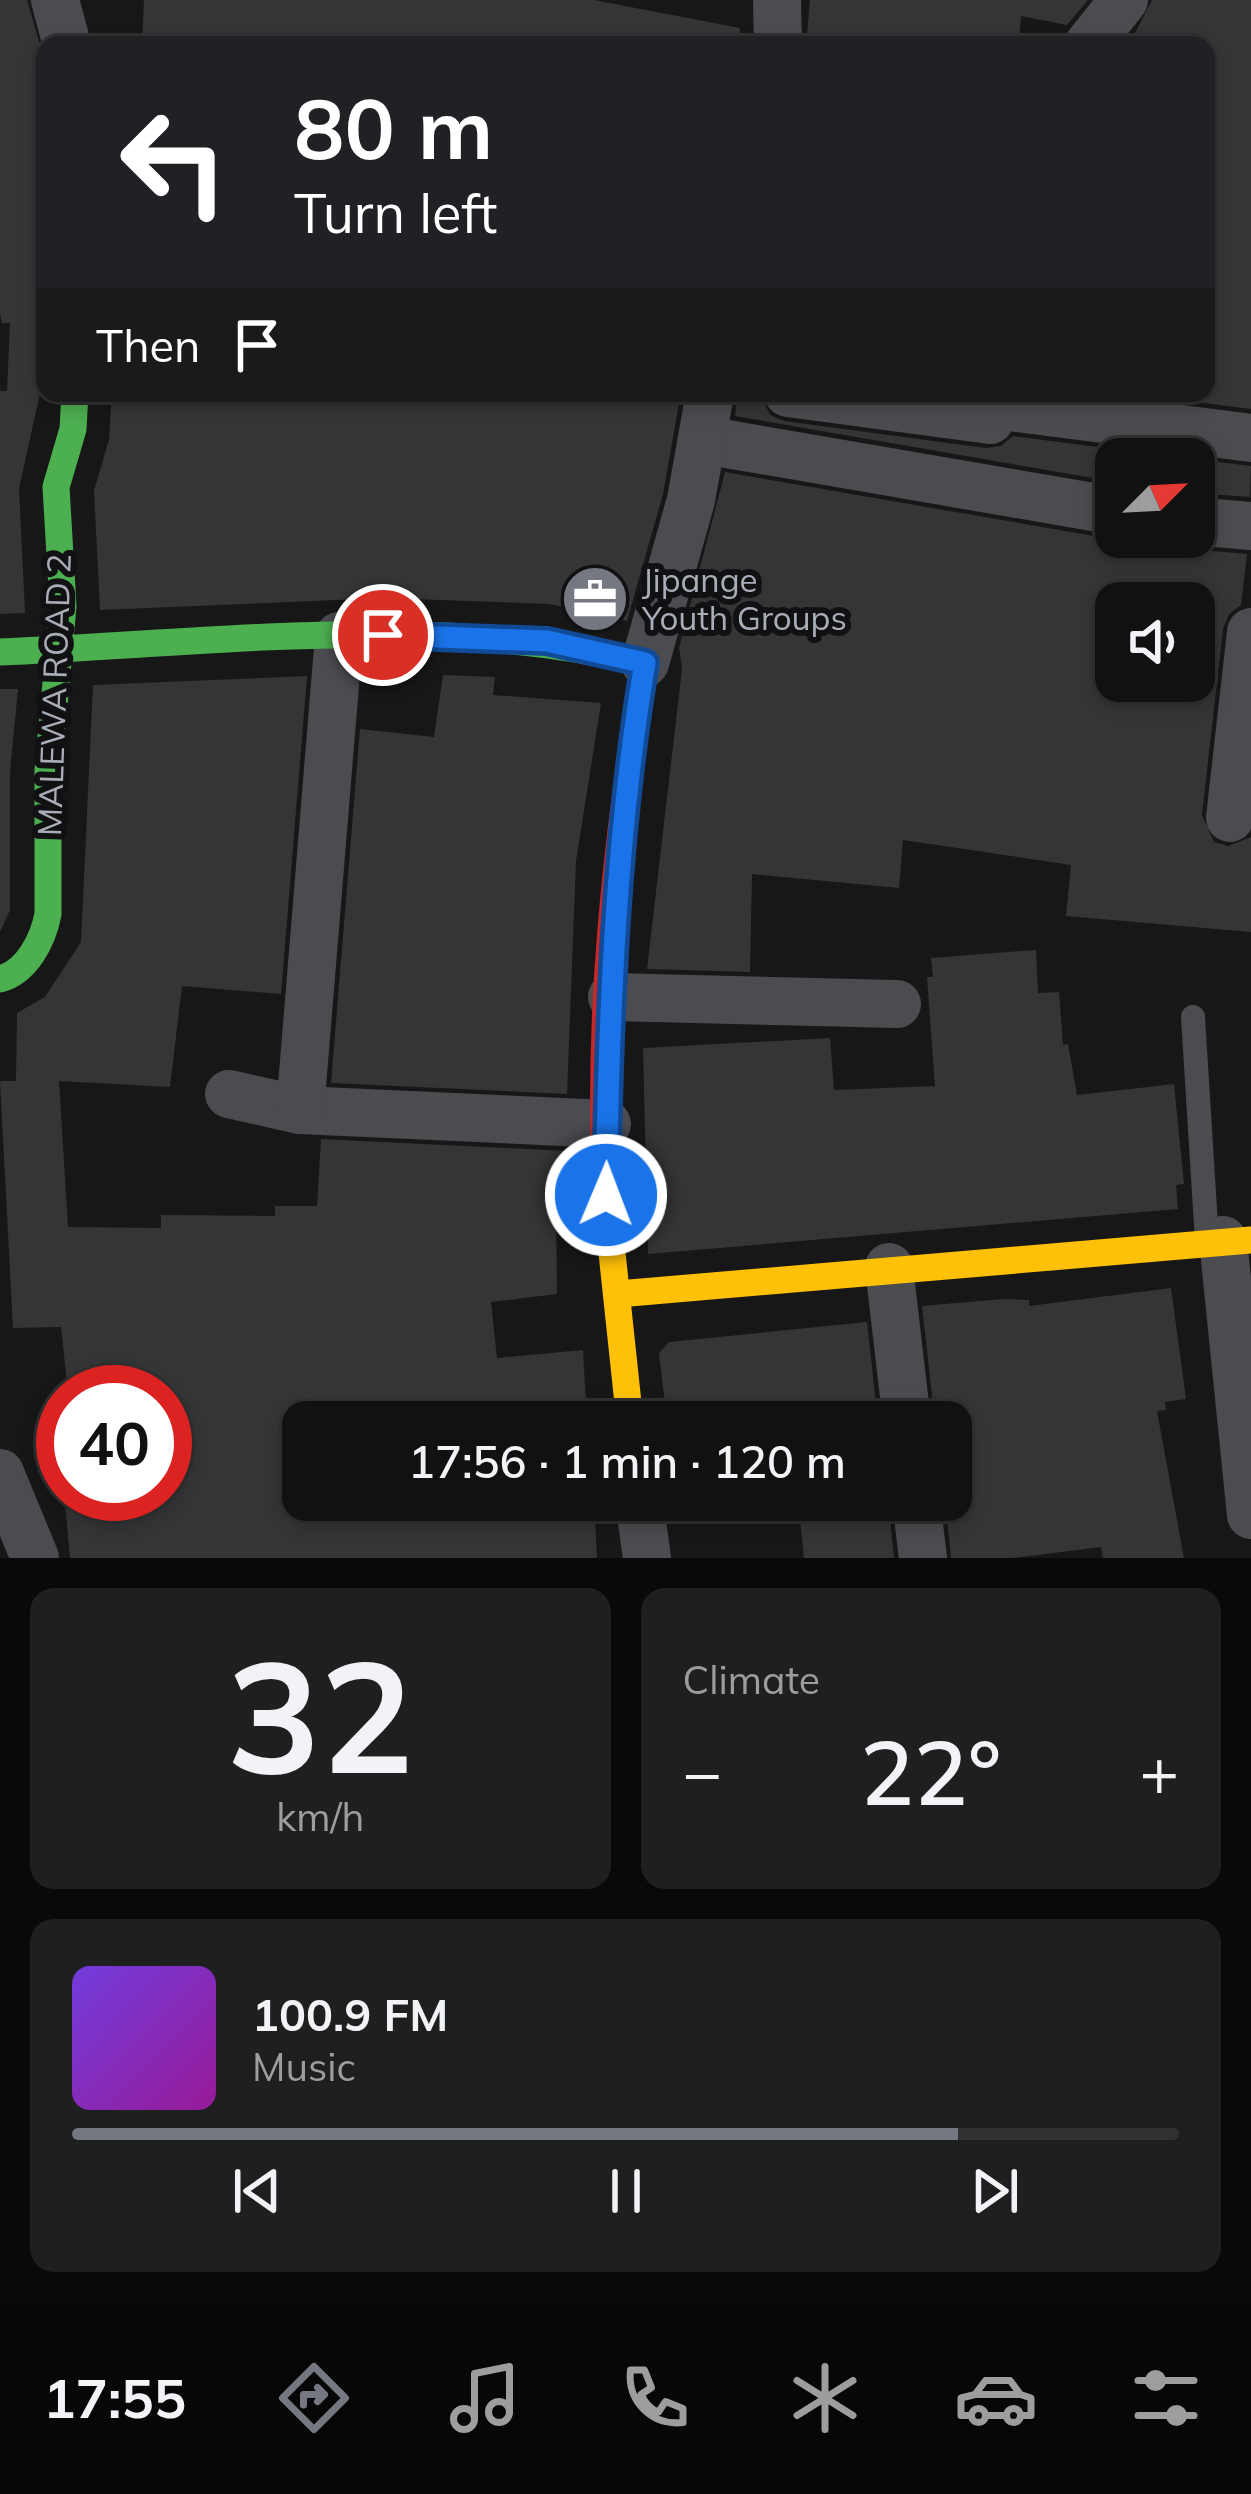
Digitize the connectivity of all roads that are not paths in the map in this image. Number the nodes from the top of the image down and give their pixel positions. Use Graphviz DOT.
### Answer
graph roads {
  1 [pos="55,0"];
  2 [pos="777,0"];
  3 [pos="1124,0"];
  4 [pos="65,36"];
  5 [pos="778,36"];
  6 [pos="1095,36"];
  7 [pos="75,402"];
  8 [pos="709,402"];
  9 [pos="855,402"];
  10 [pos="994,402"];
  11 [pos="1015,402"];
  12 [pos="1251,438"];
  13 [pos="704,440"];
  14 [pos="1095,508"];
  15 [pos="1215,522"];
  16 [pos="1251,526"];
  17 [pos="1251,632"];
  18 [pos="339,636"];
  19 [pos="60,650"];
  20 [pos="0,652"];
  21 [pos="645,663"];
  22 [pos="1230,818"];
  23 [pos="0,979"];
  24 [pos="612,997"];
  25 [pos="897,1004"];
  26 [pos="1193,1017"];
  27 [pos="230,1094"];
  28 [pos="300,1110"];
  29 [pos="607,1124"];
  30 [pos="1227,1240"];
  31 [pos="889,1267"];
  32 [pos="619,1294"];
  33 [pos="628,1401"];
  34 [pos="905,1401"];
  35 [pos="1247,1441"];
  36 [pos="0,1472"];
  37 [pos="1251,1515"];
  38 [pos="642,1521"];
  39 [pos="919,1521"];
  40 [pos="35,1558"];
  41 [pos="646,1558"];
  42 [pos="923,1558"];
  1 -- 4 [label="street"];
  2 -- 5 [label="street"];
  3 -- 6 [label="street"];
  7 -- 19 [label="street, MALEWA ROAD 2"];
  8 -- 13 [label="street"];
  9 -- 10 [label="street"];
  11 -- 12 [label="street"];
  13 -- 14 [label="street"];
  13 -- 21 [label="street"];
  15 -- 16 [label="street"];
  17 -- 22 [label="street"];
  18 -- 19 [label="street"];
  18 -- 21 [label="street"];
  18 -- 28 [label="street"];
  19 -- 20 [label="street"];
  19 -- 23 [label="street, MALEWA ROAD 2"];
  21 -- 24 [label="street"];
  24 -- 25 [label="street"];
  24 -- 29 [label="street"];
  26 -- 30 [label="lane"];
  27 -- 28 [label="street"];
  28 -- 29 [label="street"];
  29 -- 32 [label="street"];
  30 -- 31 [label="street"];
  30 -- 35 [label="street"];
  31 -- 32 [label="street"];
  31 -- 34 [label="street"];
  32 -- 33 [label="street"];
  35 -- 37 [label="street"];
  36 -- 40 [label="street"];
  38 -- 41 [label="street"];
  39 -- 42 [label="street"];
}
